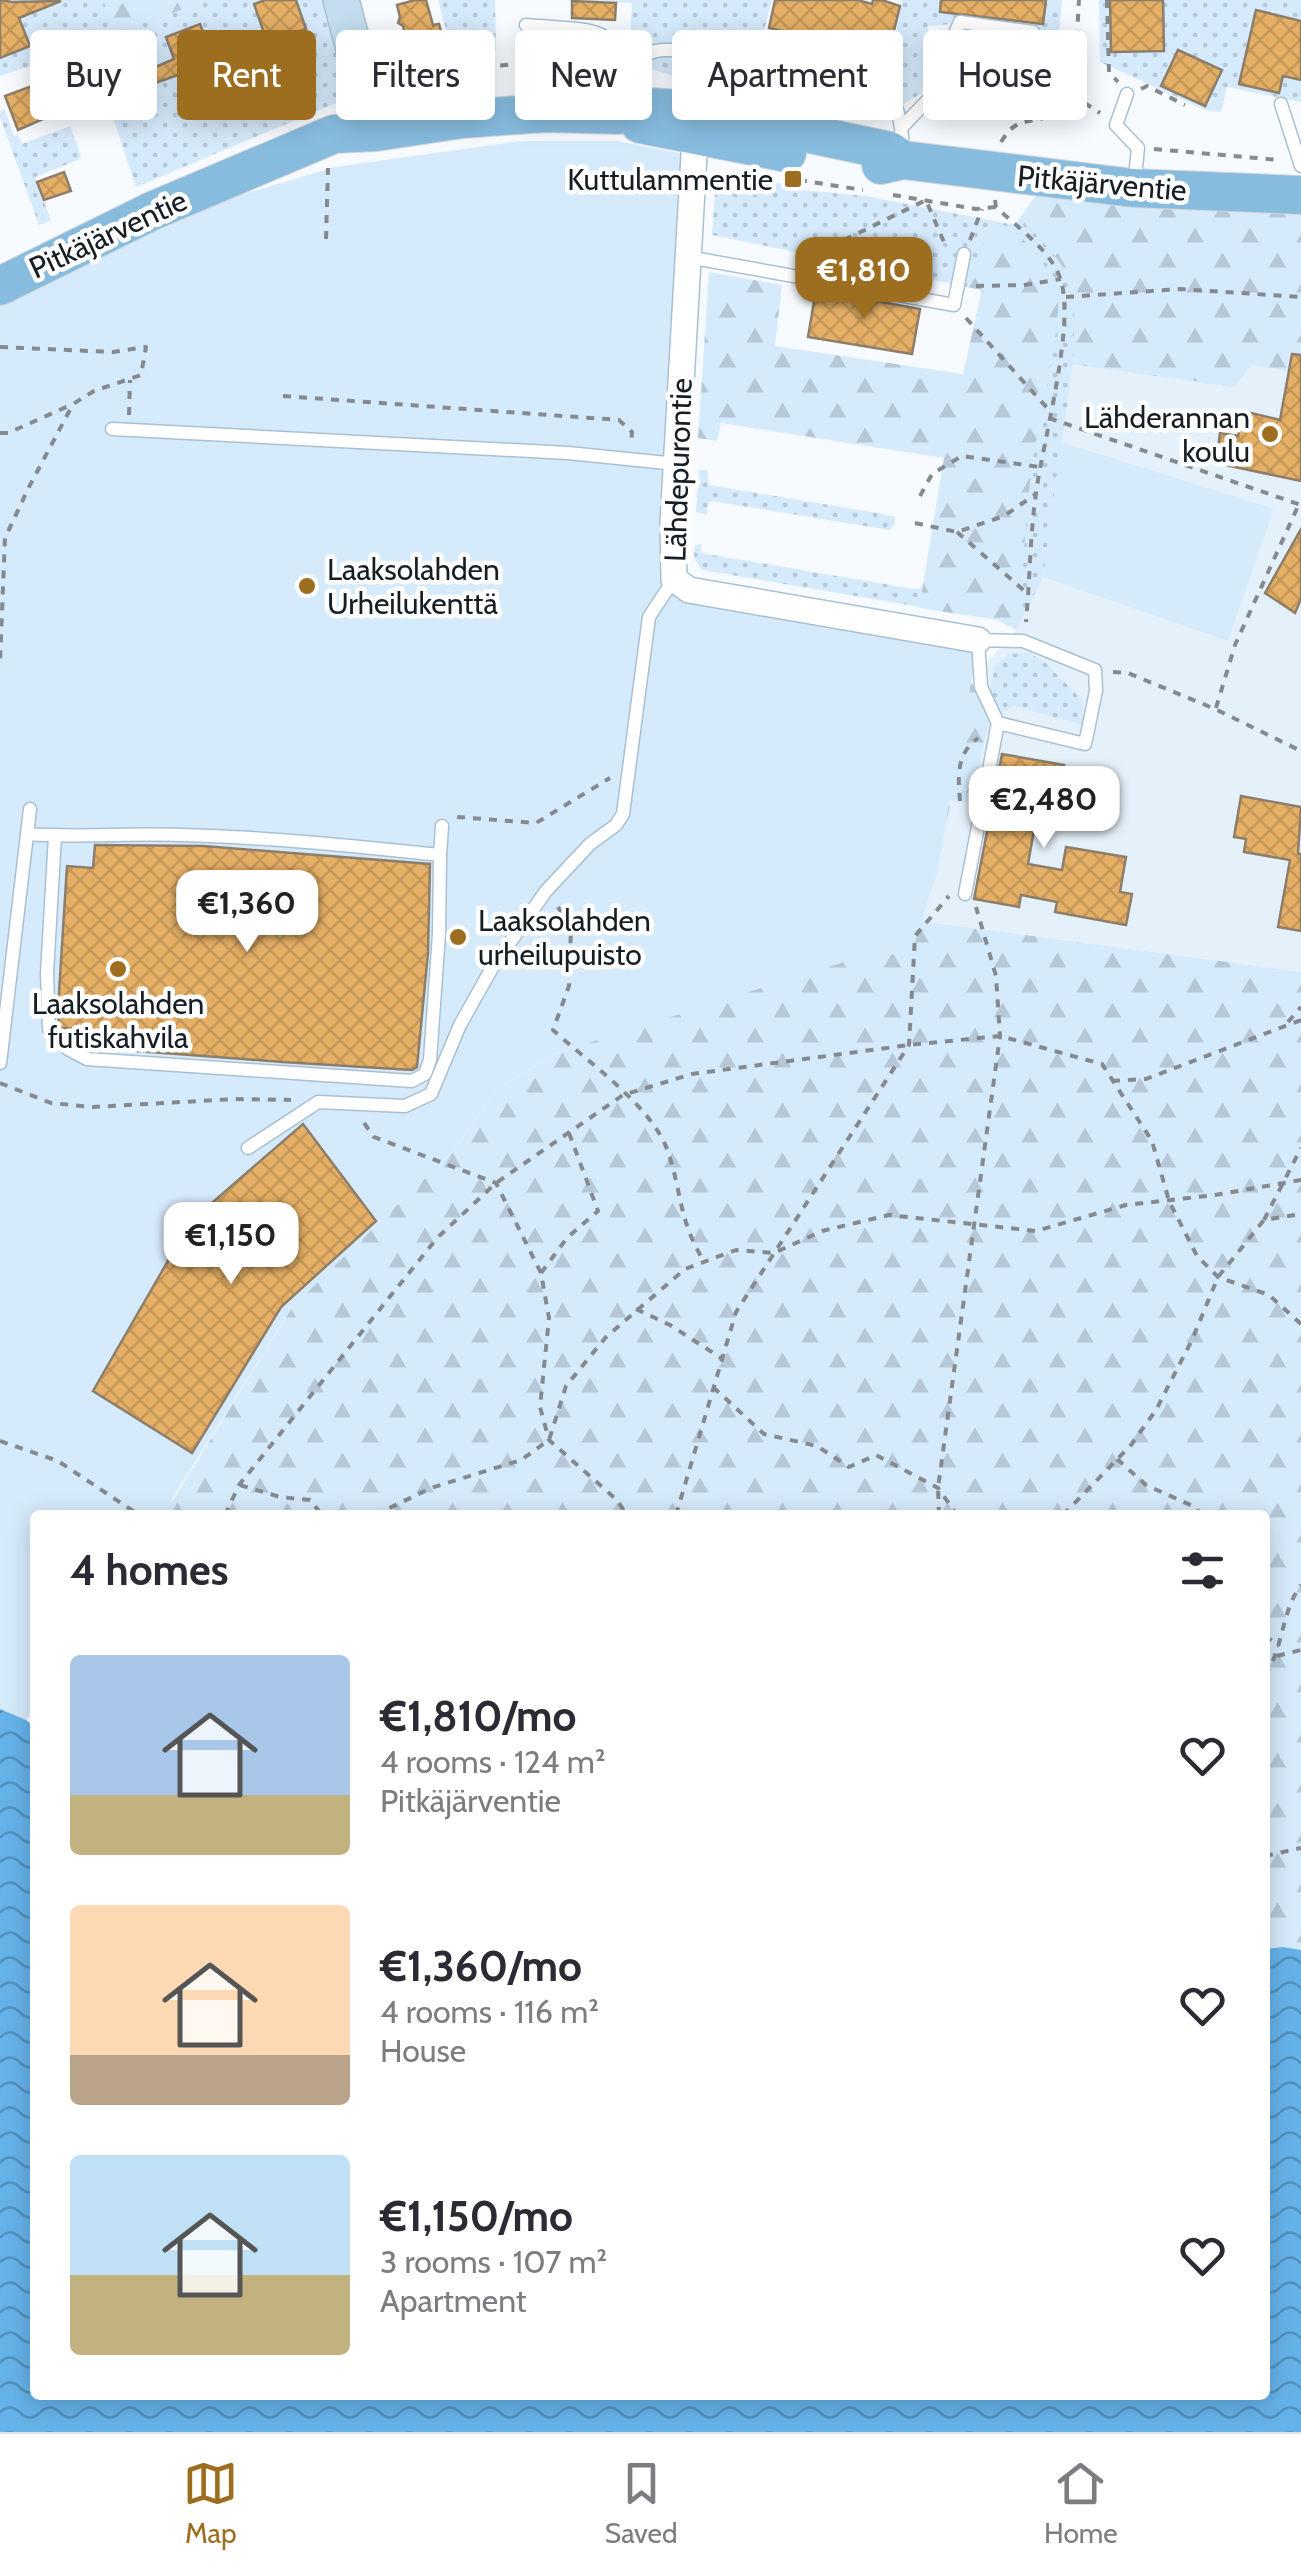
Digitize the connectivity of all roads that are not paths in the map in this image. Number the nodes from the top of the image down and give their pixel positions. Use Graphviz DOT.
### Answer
graph roads {
  1 [pos="342,0"];
  2 [pos="526,25"];
  3 [pos="588,30"];
  4 [pos="956,30"];
  5 [pos="1018,30"];
  6 [pos="1128,94"];
  7 [pos="923,101"];
  8 [pos="1281,104"];
  9 [pos="515,115"];
  10 [pos="631,120"];
  11 [pos="896,120"];
  12 [pos="696,124"];
  13 [pos="376,132"];
  14 [pos="898,161"];
  15 [pos="1301,166"];
  16 [pos="217,184"];
  17 [pos="1134,188"];
  18 [pos="1301,195"];
  19 [pos="964,254"];
  20 [pos="688,257"];
  21 [pos="0,286"];
  22 [pos="112,429"];
  23 [pos="677,464"];
  24 [pos="674,579"];
  25 [pos="978,640"];
  26 [pos="998,723"];
  27 [pos="30,809"];
  28 [pos="446,821"];
  29 [pos="27,834"];
  30 [pos="55,836"];
  31 [pos="440,855"];
  32 [pos="964,894"];
  33 [pos="0,1062"];
  34 [pos="248,1148"];
  1 -- 13 [label="street"];
  2 -- 3 [label="lane"];
  4 -- 5 [label="lane"];
  6 -- 17 [label="lane"];
  7 -- 14 [label="lane"];
  8 -- 15 [label="lane"];
  9 -- 13 [label="main road, Pitkäjärventie"];
  10 -- 12 [label="main road, Pitkäjärventie"];
  11 -- 14 [label="lane"];
  12 -- 14 [label="main road, Pitkäjärventie"];
  12 -- 20 [label="street, Lähdepurontie"];
  13 -- 16 [label="main road, Pitkäjärventie"];
  13 -- 16 [label="main road, Pitkäjärventie"];
  14 -- 17 [label="main road, Pitkäjärventie"];
  16 -- 21 [label="main road, Pitkäjärventie"];
  17 -- 18 [label="main road, Pitkäjärventie"];
  19 -- 20 [label="lane"];
  20 -- 23 [label="street, Lähdepurontie"];
  22 -- 23 [label="lane"];
  23 -- 24 [label="street, Lähdepurontie"];
  24 -- 25 [label="street, Lähdepurontie"];
  24 -- 34 [label="lane"];
  25 -- 26 [label="lane"];
  25 -- 26 [label="lane"];
  26 -- 32 [label="lane"];
  27 -- 29 [label="lane"];
  28 -- 31 [label="lane"];
  29 -- 30 [label="lane"];
  29 -- 33 [label="lane"];
  30 -- 31 [label="lane"];
  30 -- 31 [label="lane"];
}
